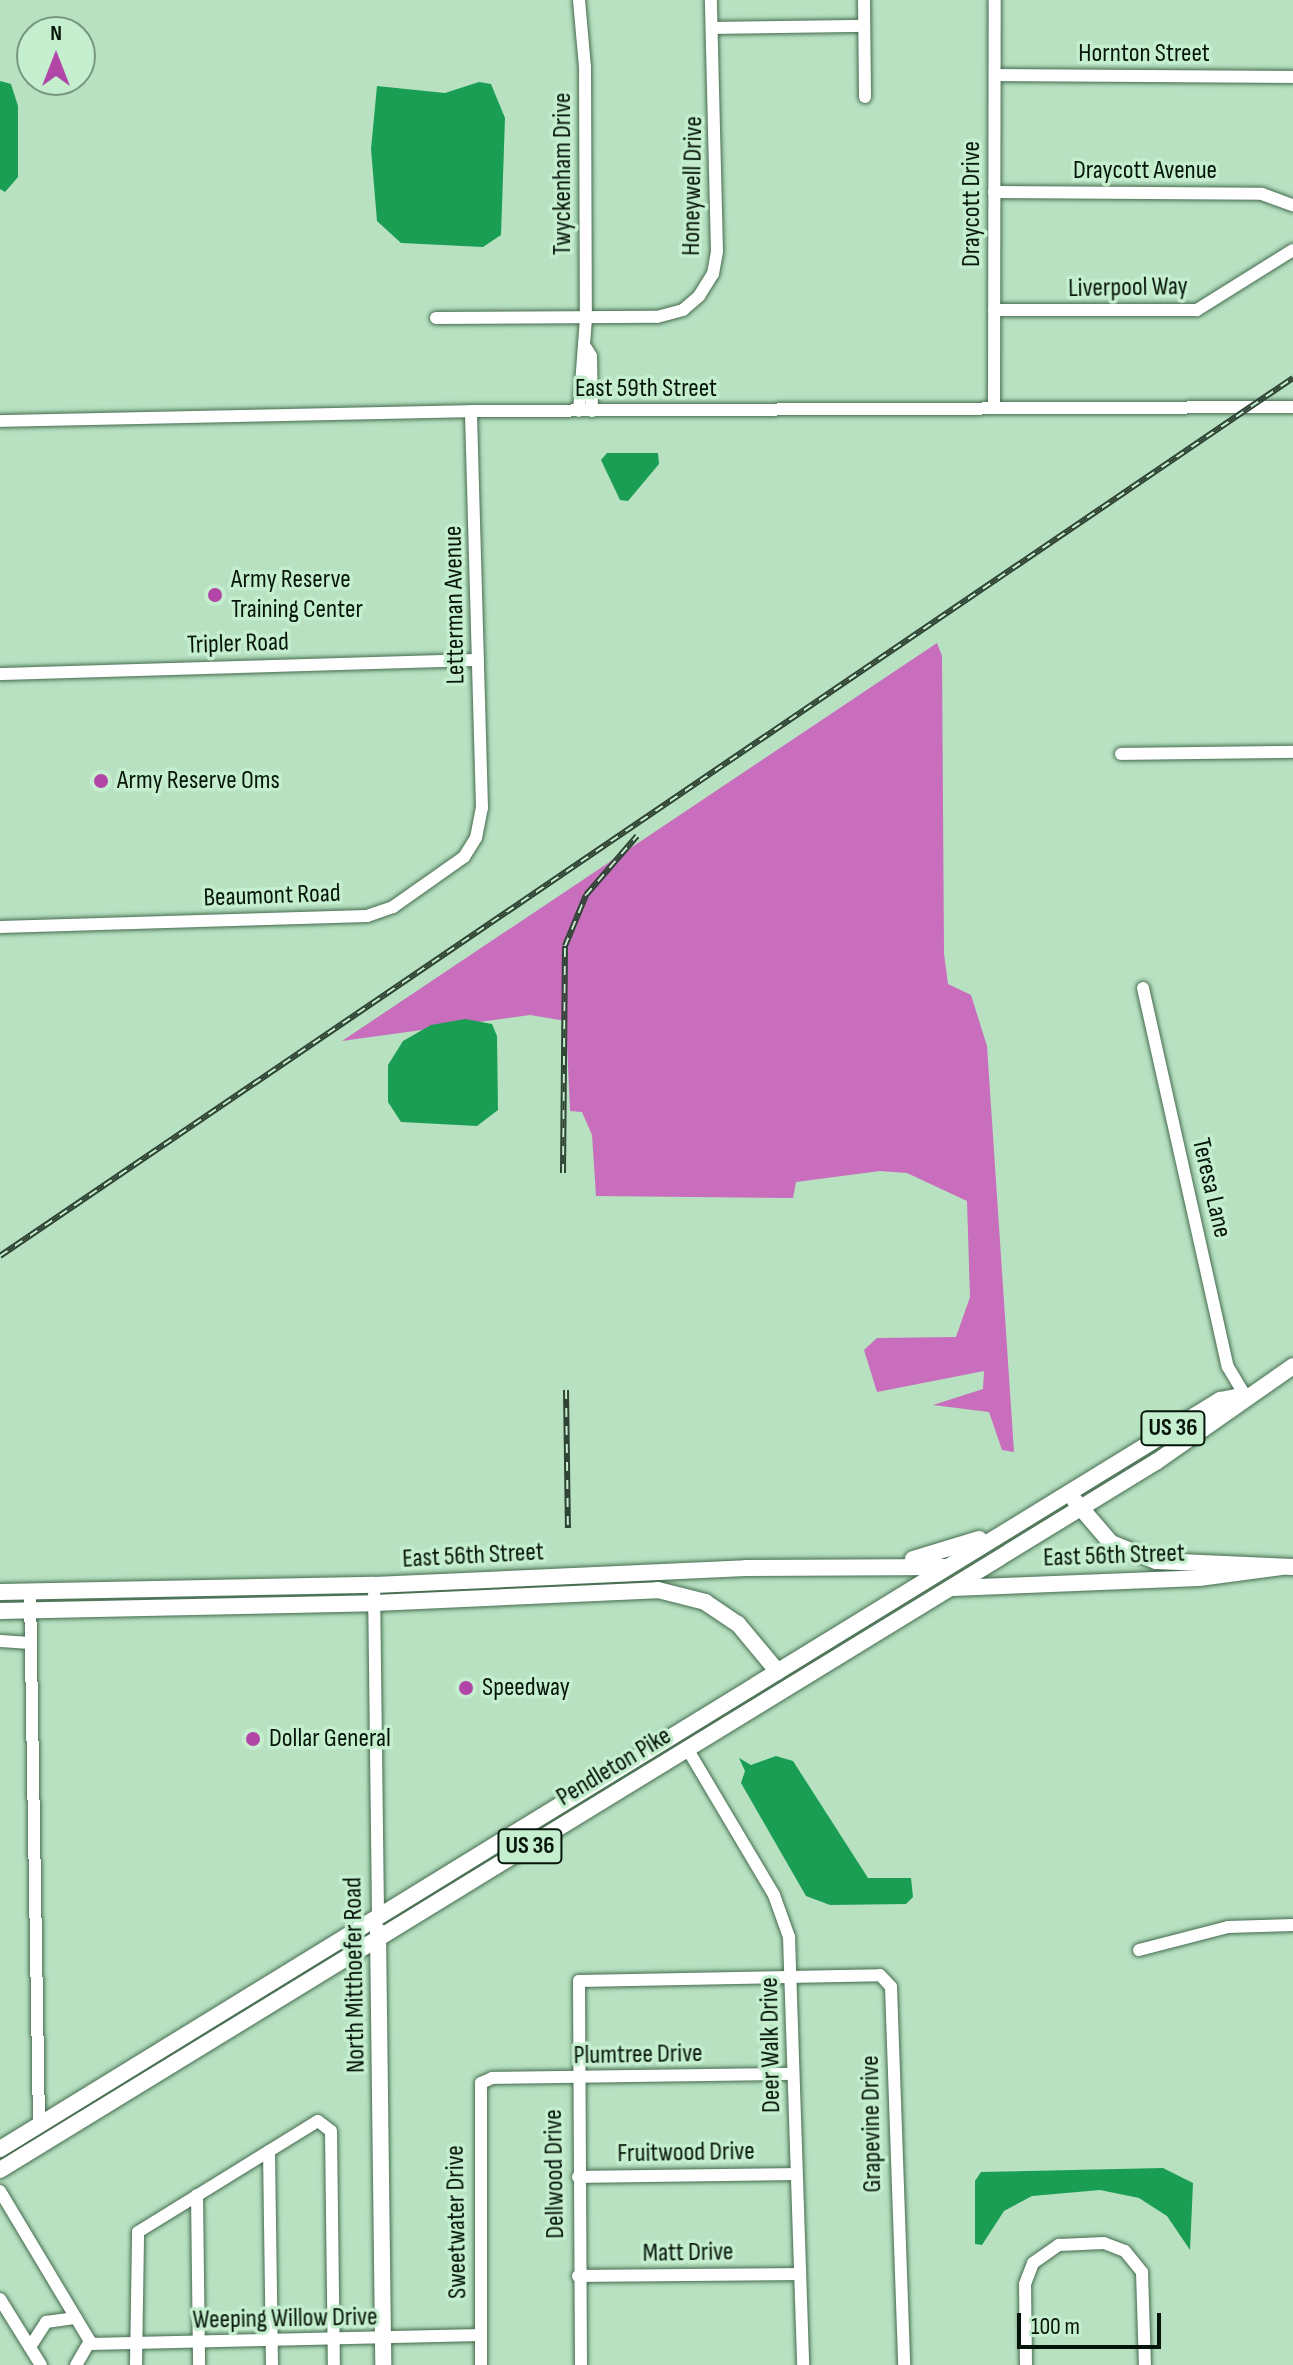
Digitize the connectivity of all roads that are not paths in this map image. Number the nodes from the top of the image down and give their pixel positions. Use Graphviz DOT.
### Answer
graph roads {
  1 [pos="579,0"];
  2 [pos="711,0"];
  3 [pos="864,0"];
  4 [pos="995,0"];
  5 [pos="864,26"];
  6 [pos="714,28"];
  7 [pos="995,75"];
  8 [pos="1293,77"];
  9 [pos="865,97"];
  10 [pos="994,192"];
  11 [pos="1293,205"];
  12 [pos="1293,250"];
  13 [pos="994,310"];
  14 [pos="436,318"];
  15 [pos="586,318"];
  16 [pos="1293,407"];
  17 [pos="994,408"];
  18 [pos="471,411"];
  19 [pos="586,411"];
  20 [pos="0,421"];
  21 [pos="478,660"];
  22 [pos="0,674"];
  23 [pos="1293,752"];
  24 [pos="1121,754"];
  25 [pos="482,797"];
  26 [pos="0,927"];
  27 [pos="1143,988"];
  28 [pos="1293,1366"];
  29 [pos="1245,1395"];
  30 [pos="1069,1492"];
  31 [pos="1080,1508"];
  32 [pos="1021,1522"];
  33 [pos="879,1565"];
  34 [pos="949,1567"];
  35 [pos="1287,1567"];
  36 [pos="374,1585"];
  37 [pos="948,1589"];
  38 [pos="0,1592"];
  39 [pos="30,1592"];
  40 [pos="375,1603"];
  41 [pos="0,1611"];
  42 [pos="30,1611"];
  43 [pos="0,1641"];
  44 [pos="31,1643"];
  45 [pos="778,1672"];
  46 [pos="688,1750"];
  47 [pos="378,1918"];
  48 [pos="1293,1925"];
  49 [pos="378,1939"];
  50 [pos="1139,1950"];
  51 [pos="792,1975"];
  52 [pos="578,1983"];
  53 [pos="793,2074"];
  54 [pos="576,2078"];
  55 [pos="484,2080"];
  56 [pos="39,2126"];
  57 [pos="0,2149"];
  58 [pos="269,2151"];
  59 [pos="0,2170"];
  60 [pos="794,2174"];
  61 [pos="578,2177"];
  62 [pos="0,2191"];
  63 [pos="197,2195"];
  64 [pos="798,2274"];
  65 [pos="578,2276"];
  66 [pos="0,2299"];
  67 [pos="76,2318"];
  68 [pos="481,2335"];
  69 [pos="383,2340"];
  70 [pos="271,2341"];
  71 [pos="334,2341"];
  72 [pos="135,2343"];
  73 [pos="199,2343"];
  74 [pos="89,2344"];
  75 [pos="30,2347"];
  76 [pos="41,2365"];
  77 [pos="76,2365"];
  78 [pos="136,2365"];
  79 [pos="199,2365"];
  80 [pos="272,2365"];
  81 [pos="334,2365"];
  82 [pos="383,2365"];
  83 [pos="481,2365"];
  84 [pos="581,2365"];
  85 [pos="803,2365"];
  86 [pos="904,2365"];
  87 [pos="1026,2365"];
  88 [pos="1145,2365"];
  1 -- 15 [label="street, Twyckenham Drive"];
  2 -- 6 [label="street, Honeywell Drive"];
  3 -- 5 [label="street"];
  4 -- 7 [label="street, Draycott Drive"];
  5 -- 6 [label="street"];
  5 -- 9 [label="street"];
  6 -- 15 [label="street, Honeywell Drive"];
  7 -- 8 [label="street, Hornton Street"];
  7 -- 10 [label="street, Draycott Drive"];
  10 -- 11 [label="street, Draycott Avenue"];
  10 -- 13 [label="street, Draycott Drive"];
  12 -- 13 [label="street, Liverpool Way"];
  13 -- 17 [label="street, Draycott Drive"];
  14 -- 15 [label="street, Honeywell Drive"];
  15 -- 19 [label="street, Twyckenham Drive"];
  16 -- 17 [label="street, East 59th Street"];
  17 -- 19 [label="street, East 59th Street"];
  18 -- 19 [label="street, East 59th Street"];
  18 -- 20 [label="street, East 59th Street"];
  18 -- 21 [label="street, Letterman Avenue"];
  21 -- 22 [label="street, Tripler Road"];
  21 -- 25 [label="street, Letterman Avenue"];
  23 -- 24 [label="street"];
  25 -- 26 [label="street, Beaumont Road"];
  27 -- 29 [label="street, Teresa Lane"];
  28 -- 29 [label="main road, Pendleton Pike / US 36"];
  29 -- 30 [label="main road, Pendleton Pike / US 36"];
  29 -- 31 [label="main road, Pendleton Pike / US 36"];
  30 -- 31 [label="main road, East 56th Street"];
  30 -- 32 [label="main road, Pendleton Pike / US 36"];
  31 -- 35 [label="main road, East 56th Street"];
  31 -- 37 [label="main road, Pendleton Pike / US 36"];
  32 -- 33 [label="main road"];
  32 -- 34 [label="main road, Pendleton Pike / US 36"];
  33 -- 34 [label="main road, East 56th Street"];
  33 -- 36 [label="main road, East 56th Street"];
  34 -- 45 [label="main road, Pendleton Pike / US 36"];
  35 -- 37 [label="main road, East 56th Street"];
  36 -- 39 [label="main road, East 56th Street"];
  36 -- 40 [label="street, North Mitthoefer Road"];
  37 -- 46 [label="main road, Pendleton Pike / US 36"];
  38 -- 39 [label="main road, East 56th Street"];
  39 -- 42 [label="street"];
  40 -- 42 [label="main road, East 56th Street"];
  40 -- 45 [label="main road, East 56th Street"];
  40 -- 47 [label="street, North Mitthoefer Road"];
  41 -- 42 [label="main road, East 56th Street"];
  42 -- 44 [label="street"];
  43 -- 44 [label="street"];
  44 -- 56 [label="street"];
  45 -- 47 [label="main road, Pendleton Pike / US 36"];
  46 -- 49 [label="main road, Pendleton Pike / US 36"];
  46 -- 51 [label="street, Deer Walk Drive"];
  47 -- 49 [label="main road, North Mitthoefer Road"];
  47 -- 56 [label="main road, Pendleton Pike / US 36"];
  48 -- 50 [label="street"];
  49 -- 59 [label="main road, Pendleton Pike / US 36"];
  49 -- 69 [label="main road, North Mitthoefer Road"];
  51 -- 52 [label="street, Grapevine Drive"];
  51 -- 53 [label="street, Deer Walk Drive"];
  51 -- 86 [label="street, Grapevine Drive"];
  52 -- 54 [label="street, Dellwood Drive"];
  53 -- 54 [label="street, Plumtree Drive"];
  53 -- 60 [label="street, Deer Walk Drive"];
  54 -- 55 [label="street, Plumtree Drive"];
  54 -- 61 [label="street, Dellwood Drive"];
  55 -- 68 [label="street, Sweetwater Drive"];
  56 -- 57 [label="main road, Pendleton Pike"];
  58 -- 63 [label="street"];
  58 -- 70 [label="street"];
  58 -- 71 [label="street"];
  60 -- 61 [label="street, Fruitwood Drive"];
  60 -- 64 [label="street, Deer Walk Drive"];
  61 -- 65 [label="street, Dellwood Drive"];
  62 -- 67 [label="street"];
  63 -- 72 [label="street"];
  63 -- 73 [label="street"];
  64 -- 65 [label="street, Matt Drive"];
  64 -- 85 [label="street, Deer Walk Drive"];
  65 -- 84 [label="street, Dellwood Drive"];
  66 -- 75 [label="street"];
  67 -- 74 [label="street"];
  67 -- 75 [label="street"];
  68 -- 69 [label="street, Weeping Willow Drive"];
  68 -- 83 [label="street, Sweetwater Drive"];
  69 -- 71 [label="street, Weeping Willow Drive"];
  69 -- 82 [label="main road, North Mitthoefer Road"];
  70 -- 71 [label="street, Weeping Willow Drive"];
  70 -- 73 [label="street, Weeping Willow Drive"];
  70 -- 80 [label="street"];
  71 -- 81 [label="street"];
  72 -- 73 [label="street, Weeping Willow Drive"];
  72 -- 74 [label="street, Weeping Willow Drive"];
  72 -- 78 [label="street"];
  73 -- 79 [label="street"];
  74 -- 77 [label="street"];
  75 -- 76 [label="street"];
  87 -- 88 [label="street"];
}
